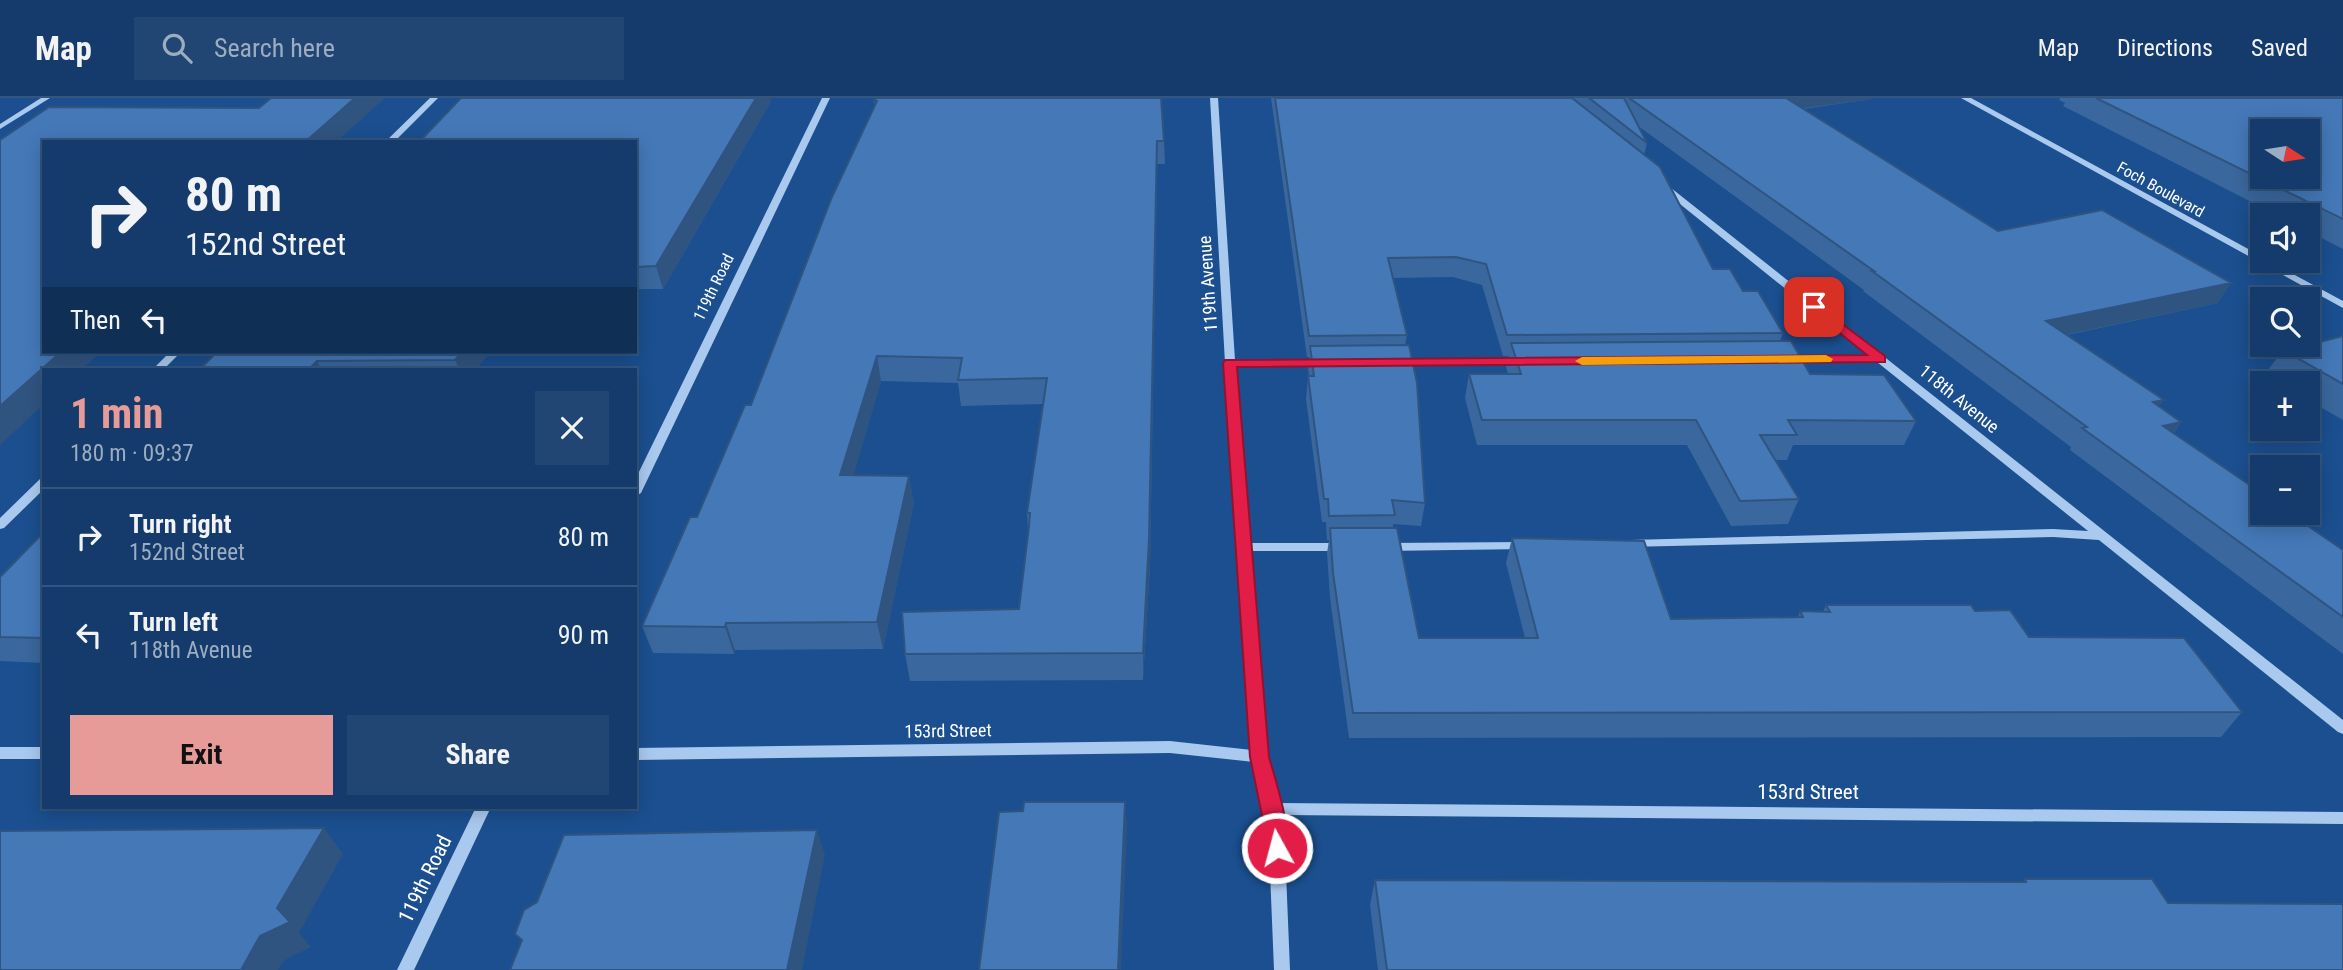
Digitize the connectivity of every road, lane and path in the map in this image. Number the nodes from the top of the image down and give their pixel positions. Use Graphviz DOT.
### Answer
graph roads {
  1 [pos="46,98"];
  2 [pos="434,98"];
  3 [pos="826,98"];
  4 [pos="1214,98"];
  5 [pos="1965,98"];
  6 [pos="0,127"];
  7 [pos="391,140"];
  8 [pos="1651,176"];
  9 [pos="2343,305"];
  10 [pos="174,354"];
  11 [pos="1779,359"];
  12 [pos="1880,359"];
  13 [pos="1532,361"];
  14 [pos="1341,362"];
  15 [pos="1382,362"];
  16 [pos="1230,363"];
  17 [pos="159,368"];
  18 [pos="42,484"];
  19 [pos="637,489"];
  20 [pos="0,525"];
  21 [pos="2102,536"];
  22 [pos="1619,544"];
  23 [pos="1537,545"];
  24 [pos="1244,547"];
  25 [pos="2343,728"];
  26 [pos="0,753"];
  27 [pos="42,753"];
  28 [pos="637,754"];
  29 [pos="1260,757"];
  30 [pos="482,809"];
  31 [pos="1272,809"];
  32 [pos="2343,818"];
  33 [pos="405,970"];
  34 [pos="1282,970"];
  1 -- 6 [label="street"];
  2 -- 7 [label="street"];
  3 -- 19 [label="street, 119th Road"];
  4 -- 16 [label="street, 119th Avenue"];
  5 -- 9 [label="street, Foch Boulevard"];
  8 -- 12 [label="street, 118th Avenue"];
  10 -- 17 [label="street"];
  11 -- 12 [label="street"];
  12 -- 21 [label="street, 118th Avenue"];
  13 -- 15 [label="street"];
  14 -- 16 [label="street"];
  16 -- 24 [label="street, 119th Avenue"];
  18 -- 20 [label="street"];
  21 -- 22 [label="street"];
  21 -- 25 [label="street, 118th Avenue"];
  23 -- 24 [label="street"];
  24 -- 29 [label="street, 119th Avenue"];
  26 -- 27 [label="street"];
  28 -- 29 [label="street, 153rd Street"];
  29 -- 31 [label="street, 119th Avenue"];
  30 -- 33 [label="street, 119th Road"];
  31 -- 32 [label="street, 153rd Street"];
  31 -- 34 [label="street, 119th Avenue"];
}
